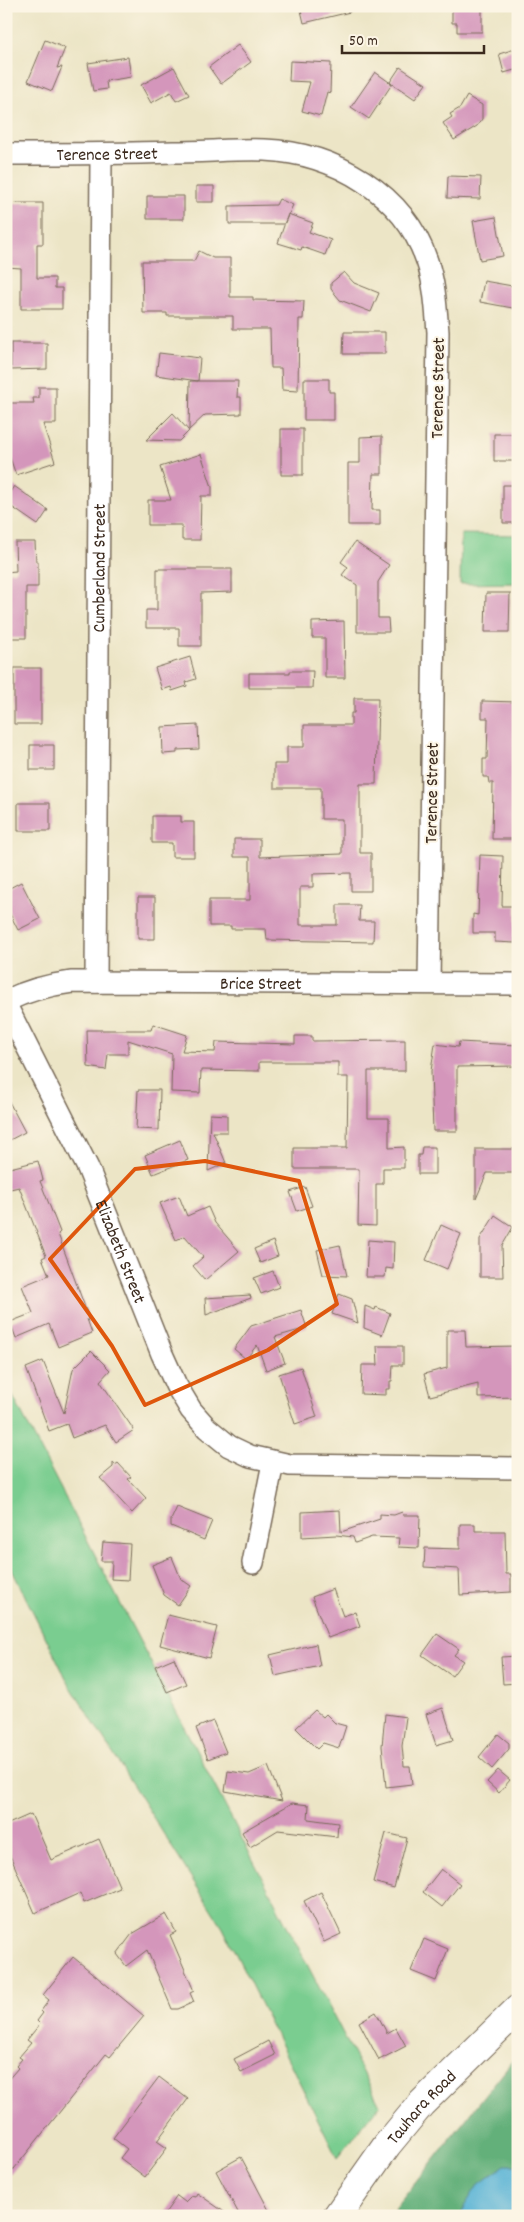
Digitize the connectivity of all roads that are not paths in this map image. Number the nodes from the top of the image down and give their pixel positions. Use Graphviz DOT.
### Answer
graph roads {
  1 [pos="6,154"];
  2 [pos="101,154"];
  3 [pos="96,982"];
  4 [pos="429,983"];
  5 [pos="518,984"];
  6 [pos="6,1001"];
  7 [pos="6,1005"];
  8 [pos="273,1462"];
  9 [pos="518,1468"];
  10 [pos="252,1564"];
  11 [pos="518,2009"];
  12 [pos="337,2216"];
  1 -- 2 [label="street, Terence Street"];
  2 -- 3 [label="street, Cumberland Street"];
  2 -- 4 [label="street, Terence Street"];
  3 -- 4 [label="street, Brice Street"];
  3 -- 6 [label="street, Brice Street"];
  4 -- 5 [label="street, Brice Street"];
  7 -- 8 [label="street, Elizabeth Street"];
  8 -- 9 [label="street, Elizabeth Street"];
  8 -- 10 [label="street"];
  11 -- 12 [label="main road, Tauhara Road"];
}
